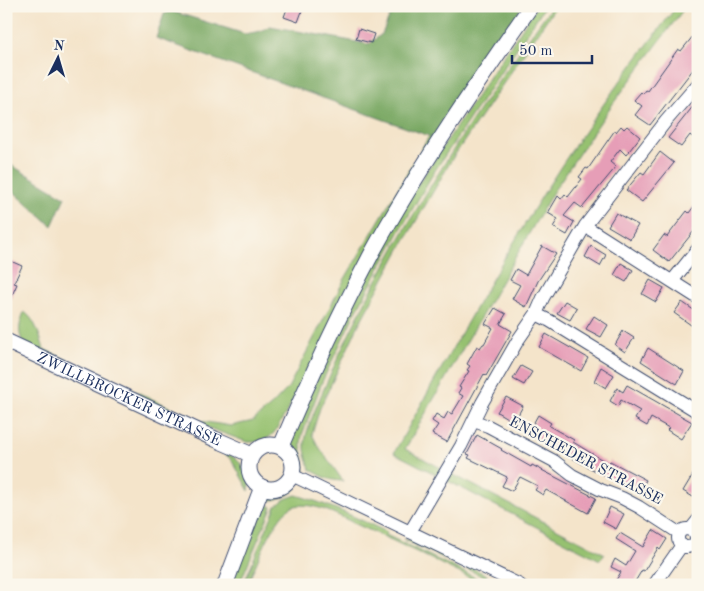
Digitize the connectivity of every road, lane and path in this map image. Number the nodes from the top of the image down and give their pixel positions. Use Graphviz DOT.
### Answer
graph roads {
  1 [pos="531,6"];
  2 [pos="698,84"];
  3 [pos="585,226"];
  4 [pos="698,249"];
  5 [pos="673,280"];
  6 [pos="698,298"];
  7 [pos="536,314"];
  8 [pos="6,341"];
  9 [pos="698,412"];
  10 [pos="474,421"];
  11 [pos="281,446"];
  12 [pos="252,455"];
  13 [pos="292,475"];
  14 [pos="262,487"];
  15 [pos="410,532"];
  16 [pos="690,536"];
  17 [pos="225,585"];
  18 [pos="520,585"];
  19 [pos="654,585"];
  1 -- 11 [label="main road"];
  2 -- 3 [label="street"];
  3 -- 5 [label="street"];
  3 -- 7 [label="street"];
  4 -- 5 [label="street"];
  5 -- 6 [label="street"];
  7 -- 9 [label="street"];
  7 -- 10 [label="street"];
  8 -- 12 [label="main road, ZWILLBROCKER STRASSE"];
  10 -- 15 [label="street"];
  10 -- 16 [label="street, ENSCHEDER STRASSE"];
  11 -- 12 [label="main road"];
  11 -- 13 [label="main road"];
  12 -- 14 [label="main road"];
  13 -- 14 [label="main road"];
  13 -- 15 [label="street"];
  14 -- 17 [label="main road"];
  15 -- 18 [label="street"];
  16 -- 19 [label="street"];
}
